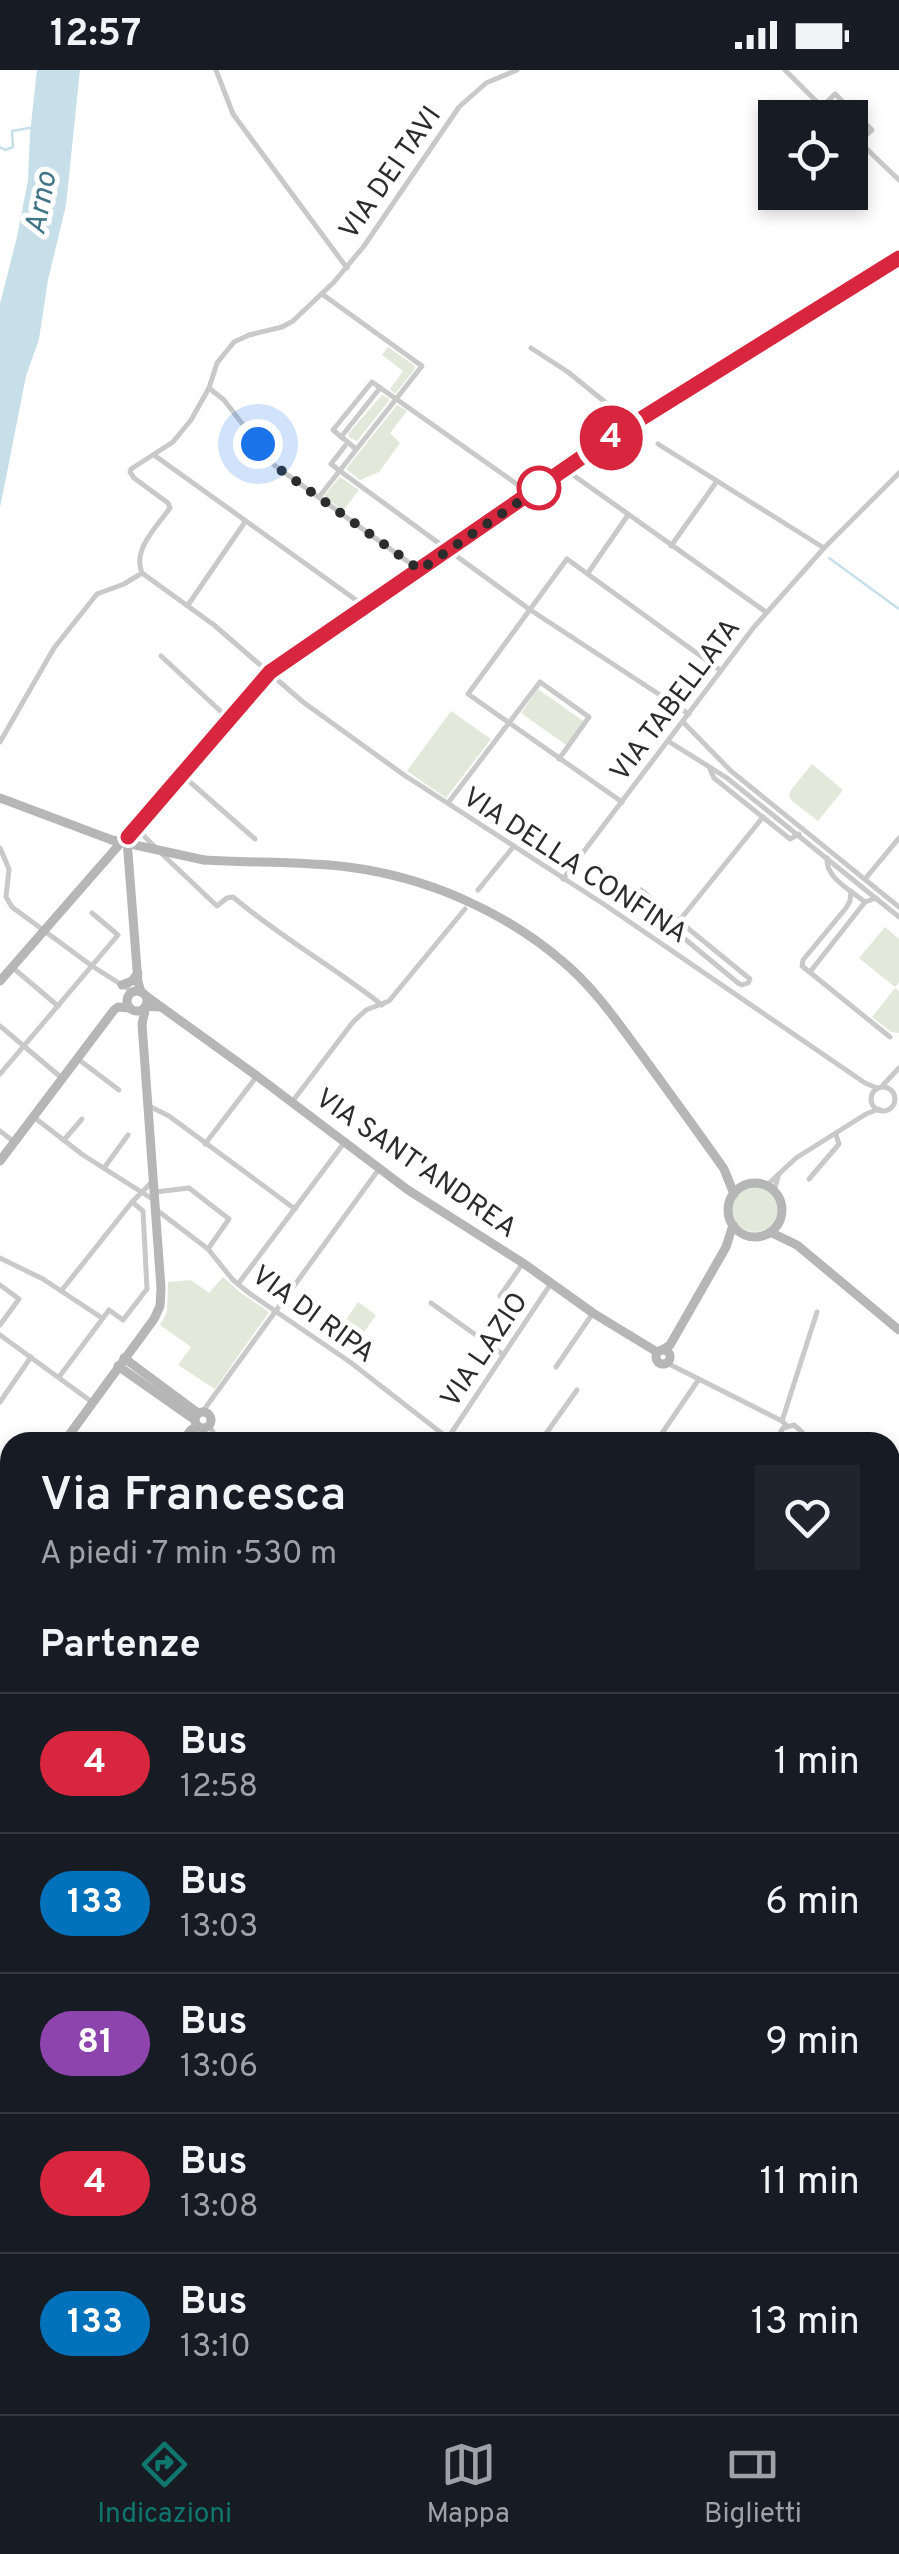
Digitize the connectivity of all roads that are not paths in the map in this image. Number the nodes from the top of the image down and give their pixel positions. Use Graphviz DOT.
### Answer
graph roads {
  1 [pos="216,70"];
  2 [pos="517,70"];
  3 [pos="785,70"];
  4 [pos="815,100"];
  5 [pos="868,151"];
  6 [pos="899,180"];
  7 [pos="899,258"];
  8 [pos="347,268"];
  9 [pos="322,294"];
  10 [pos="532,348"];
  11 [pos="208,388"];
  12 [pos="396,399"];
  13 [pos="632,424"];
  14 [pos="658,444"];
  15 [pos="345,446"];
  16 [pos="356,449"];
  17 [pos="154,455"];
  18 [pos="340,470"];
  19 [pos="566,470"];
  20 [pos="899,473"];
  21 [pos="717,481"];
  22 [pos="530,494"];
  23 [pos="319,497"];
  24 [pos="628,516"];
  25 [pos="245,522"];
  26 [pos="671,546"];
  27 [pos="824,548"];
  28 [pos="448,550"];
  29 [pos="420,570"];
  30 [pos="142,573"];
  31 [pos="588,573"];
  32 [pos="188,604"];
  33 [pos="366,606"];
  34 [pos="529,609"];
  35 [pos="766,612"];
  36 [pos="161,656"];
  37 [pos="720,670"];
  38 [pos="270,672"];
  39 [pos="688,714"];
  40 [pos="229,719"];
  41 [pos="683,722"];
  42 [pos="508,723"];
  43 [pos="668,741"];
  44 [pos="0,742"];
  45 [pos="560,759"];
  46 [pos="708,766"];
  47 [pos="181,774"];
  48 [pos="0,798"];
  49 [pos="622,802"];
  50 [pos="448,803"];
  51 [pos="763,817"];
  52 [pos="135,828"];
  53 [pos="799,834"];
  54 [pos="128,837"];
  55 [pos="899,838"];
  56 [pos="255,839"];
  57 [pos="514,846"];
  58 [pos="0,848"];
  59 [pos="827,858"];
  60 [pos="865,878"];
  61 [pos="564,879"];
  62 [pos="478,890"];
  63 [pos="851,891"];
  64 [pos="876,898"];
  65 [pos="865,902"];
  66 [pos="899,907"];
  67 [pos="465,908"];
  68 [pos="92,913"];
  69 [pos="899,917"];
  70 [pos="679,921"];
  71 [pos="44,931"];
  72 [pos="92,966"];
  73 [pos="12,967"];
  74 [pos="810,972"];
  75 [pos="0,981"];
  76 [pos="136,990"];
  77 [pos="382,1004"];
  78 [pos="58,1006"];
  79 [pos="132,1009"];
  80 [pos="142,1024"];
  81 [pos="0,1026"];
  82 [pos="890,1037"];
  83 [pos="23,1046"];
  84 [pos="78,1058"];
  85 [pos="899,1068"];
  86 [pos="0,1074"];
  87 [pos="257,1076"];
  88 [pos="892,1078"];
  89 [pos="63,1079"];
  90 [pos="120,1090"];
  91 [pos="877,1090"];
  92 [pos="892,1091"];
  93 [pos="292,1102"];
  94 [pos="872,1104"];
  95 [pos="898,1104"];
  96 [pos="149,1106"];
  97 [pos="879,1110"];
  98 [pos="866,1114"];
  99 [pos="34,1118"];
  100 [pos="82,1118"];
  101 [pos="0,1131"];
  102 [pos="836,1135"];
  103 [pos="128,1136"];
  104 [pos="64,1140"];
  105 [pos="15,1142"];
  106 [pos="345,1142"];
  107 [pos="205,1144"];
  108 [pos="0,1162"];
  109 [pos="104,1168"];
  110 [pos="379,1168"];
  111 [pos="724,1169"];
  112 [pos="809,1179"];
  113 [pos="155,1180"];
  114 [pos="746,1184"];
  115 [pos="771,1188"];
  116 [pos="141,1191"];
  117 [pos="734,1194"];
  118 [pos="156,1201"];
  119 [pos="132,1202"];
  120 [pos="295,1210"];
  121 [pos="780,1221"];
  122 [pos="733,1224"];
  123 [pos="770,1232"];
  124 [pos="746,1235"];
  125 [pos="797,1245"];
  126 [pos="726,1247"];
  127 [pos="208,1249"];
  128 [pos="0,1258"];
  129 [pos="523,1263"];
  130 [pos="551,1282"];
  131 [pos="238,1284"];
  132 [pos="0,1285"];
  133 [pos="62,1290"];
  134 [pos="500,1296"];
  135 [pos="431,1303"];
  136 [pos="275,1312"];
  137 [pos="817,1312"];
  138 [pos="593,1313"];
  139 [pos="102,1318"];
  140 [pos="0,1325"];
  141 [pos="899,1330"];
  142 [pos="0,1334"];
  143 [pos="502,1354"];
  144 [pos="664,1355"];
  145 [pos="31,1357"];
  146 [pos="121,1362"];
  147 [pos="556,1367"];
  148 [pos="59,1377"];
  149 [pos="700,1378"];
  150 [pos="577,1390"];
  151 [pos="0,1402"];
  152 [pos="92,1402"];
  153 [pos="203,1416"];
  154 [pos="784,1423"];
  155 [pos="71,1432"];
  156 [pos="190,1432"];
  157 [pos="213,1432"];
  158 [pos="440,1432"];
  159 [pos="455,1432"];
  160 [pos="547,1432"];
  161 [pos="663,1432"];
  162 [pos="780,1432"];
  163 [pos="801,1432"];
  1 -- 8 [label="street, VIA DEI TAVI"];
  2 -- 8 [label="street, VIA DEI TAVI"];
  3 -- 4 [label="street"];
  5 -- 6 [label="street"];
  7 -- 13 [label="main road"];
  8 -- 9 [label="street, VIA DEI TAVI"];
  9 -- 11 [label="street, VIA DEI TAVI"];
  9 -- 12 [label="street"];
  10 -- 13 [label="street"];
  11 -- 17 [label="street"];
  11 -- 23 [label="street"];
  12 -- 16 [label="street"];
  12 -- 16 [label="street"];
  12 -- 22 [label="street"];
  13 -- 19 [label="main road"];
  14 -- 21 [label="street"];
  15 -- 18 [label="street"];
  16 -- 18 [label="street"];
  17 -- 25 [label="street"];
  17 -- 30 [label="street"];
  18 -- 23 [label="street"];
  18 -- 28 [label="street"];
  19 -- 22 [label="main road"];
  19 -- 24 [label="street"];
  20 -- 27 [label="street, VIA TABELLATA"];
  21 -- 26 [label="street"];
  21 -- 27 [label="street"];
  22 -- 28 [label="main road"];
  23 -- 29 [label="street"];
  24 -- 26 [label="street"];
  24 -- 31 [label="street"];
  25 -- 32 [label="street"];
  25 -- 33 [label="street"];
  26 -- 35 [label="street"];
  27 -- 35 [label="street, VIA TABELLATA"];
  28 -- 29 [label="main road"];
  28 -- 34 [label="street"];
  29 -- 33 [label="main road"];
  30 -- 32 [label="street"];
  30 -- 44 [label="street"];
  31 -- 34 [label="street"];
  31 -- 37 [label="street"];
  32 -- 38 [label="street"];
  33 -- 38 [label="main road"];
  34 -- 39 [label="street"];
  34 -- 42 [label="street"];
  35 -- 37 [label="street, VIA TABELLATA"];
  36 -- 40 [label="street"];
  37 -- 39 [label="street, VIA TABELLATA"];
  38 -- 40 [label="main road"];
  38 -- 50 [label="street, VIA DELLA CONFINA"];
  39 -- 41 [label="street, VIA TABELLATA"];
  40 -- 47 [label="main road"];
  41 -- 43 [label="street, VIA TABELLATA"];
  41 -- 60 [label="street"];
  42 -- 45 [label="street"];
  42 -- 45 [label="street"];
  42 -- 50 [label="street"];
  43 -- 46 [label="street"];
  43 -- 49 [label="street, VIA TABELLATA"];
  45 -- 49 [label="street"];
  46 -- 51 [label="street"];
  46 -- 53 [label="street"];
  47 -- 52 [label="main road"];
  47 -- 56 [label="street"];
  48 -- 111 [label="main road, bridge"];
  49 -- 61 [label="street, VIA TABELLATA"];
  50 -- 57 [label="street, VIA DELLA CONFINA"];
  51 -- 53 [label="street"];
  51 -- 70 [label="street"];
  52 -- 54 [label="main road"];
  52 -- 77 [label="street"];
  53 -- 59 [label="street"];
  54 -- 71 [label="main road"];
  54 -- 76 [label="main road"];
  55 -- 60 [label="street"];
  57 -- 61 [label="street, VIA DELLA CONFINA"];
  57 -- 62 [label="street"];
  58 -- 71 [label="street, VIA SANT'ANDREA"];
  59 -- 63 [label="street"];
  59 -- 64 [label="street"];
  60 -- 66 [label="street"];
  61 -- 91 [label="street, VIA DELLA CONFINA"];
  63 -- 65 [label="street"];
  63 -- 74 [label="street"];
  64 -- 65 [label="street"];
  64 -- 69 [label="street"];
  65 -- 74 [label="street"];
  67 -- 77 [label="street"];
  68 -- 72 [label="street"];
  70 -- 70 [label="street"];
  71 -- 72 [label="street, VIA SANT'ANDREA"];
  71 -- 73 [label="main road"];
  72 -- 76 [label="street, VIA SANT'ANDREA"];
  72 -- 78 [label="street"];
  73 -- 75 [label="main road"];
  73 -- 78 [label="street"];
  74 -- 82 [label="street"];
  76 -- 79 [label="main road"];
  76 -- 79 [label="main road"];
  76 -- 80 [label="main road"];
  76 -- 87 [label="main road, VIA SANT'ANDREA"];
  77 -- 93 [label="street"];
  78 -- 83 [label="street"];
  79 -- 80 [label="main road"];
  79 -- 84 [label="main road"];
  80 -- 96 [label="main road"];
  81 -- 83 [label="street"];
  83 -- 86 [label="street"];
  83 -- 89 [label="street"];
  84 -- 89 [label="main road"];
  84 -- 90 [label="street"];
  85 -- 88 [label="street"];
  87 -- 93 [label="main road, VIA SANT'ANDREA"];
  87 -- 107 [label="street"];
  88 -- 91 [label="street"];
  88 -- 92 [label="street"];
  89 -- 99 [label="main road"];
  91 -- 92 [label="street"];
  91 -- 94 [label="street"];
  92 -- 95 [label="street"];
  93 -- 106 [label="main road, VIA SANT'ANDREA"];
  94 -- 97 [label="street"];
  94 -- 98 [label="street"];
  95 -- 97 [label="street"];
  96 -- 107 [label="street"];
  96 -- 113 [label="main road"];
  97 -- 98 [label="street"];
  98 -- 102 [label="street"];
  99 -- 104 [label="street, VIA DI RIPA"];
  99 -- 105 [label="main road"];
  100 -- 104 [label="street"];
  101 -- 105 [label="street"];
  102 -- 112 [label="street"];
  102 -- 115 [label="street"];
  103 -- 109 [label="street"];
  104 -- 109 [label="street, VIA DI RIPA"];
  105 -- 108 [label="main road"];
  106 -- 110 [label="main road, VIA SANT'ANDREA"];
  106 -- 120 [label="street"];
  107 -- 120 [label="street"];
  109 -- 116 [label="street, VIA DI RIPA"];
  110 -- 129 [label="main road, VIA SANT'ANDREA"];
  110 -- 136 [label="street"];
  111 -- 114 [label="main road"];
  111 -- 117 [label="main road"];
  113 -- 116 [label="street"];
  113 -- 118 [label="main road"];
  114 -- 115 [label="main road"];
  114 -- 117 [label="main road"];
  115 -- 121 [label="main road"];
  116 -- 118 [label="street, VIA DI RIPA"];
  116 -- 119 [label="street"];
  117 -- 122 [label="main road"];
  118 -- 127 [label="street, VIA DI RIPA"];
  118 -- 127 [label="street"];
  118 -- 146 [label="main road"];
  119 -- 133 [label="street"];
  119 -- 139 [label="street"];
  120 -- 131 [label="street"];
  121 -- 123 [label="main road"];
  121 -- 125 [label="main road"];
  122 -- 124 [label="main road"];
  122 -- 126 [label="main road"];
  123 -- 124 [label="main road"];
  123 -- 125 [label="main road"];
  124 -- 126 [label="main road"];
  125 -- 141 [label="main road"];
  126 -- 144 [label="main road"];
  127 -- 131 [label="street, VIA DI RIPA"];
  128 -- 133 [label="street"];
  129 -- 130 [label="main road, VIA SANT'ANDREA"];
  129 -- 134 [label="street"];
  130 -- 138 [label="main road, VIA SANT'ANDREA"];
  130 -- 143 [label="street, VIA LAZIO"];
  131 -- 136 [label="street, VIA DI RIPA"];
  132 -- 140 [label="street"];
  133 -- 139 [label="street"];
  135 -- 143 [label="street"];
  136 -- 153 [label="street"];
  136 -- 158 [label="street, VIA DI RIPA"];
  137 -- 154 [label="street"];
  138 -- 144 [label="main road, VIA SANT'ANDREA"];
  138 -- 147 [label="street"];
  139 -- 148 [label="street"];
  142 -- 145 [label="street"];
  143 -- 159 [label="street, VIA LAZIO"];
  144 -- 149 [label="street, VIA SANT'ANDREA"];
  145 -- 148 [label="street"];
  145 -- 151 [label="street"];
  146 -- 152 [label="main road"];
  146 -- 153 [label="main road"];
  148 -- 152 [label="street"];
  149 -- 154 [label="street, VIA SANT'ANDREA"];
  149 -- 161 [label="street"];
  150 -- 160 [label="street"];
  152 -- 155 [label="main road"];
  153 -- 156 [label="main road"];
  153 -- 157 [label="street"];
  154 -- 162 [label="street"];
  154 -- 163 [label="street, VIA SANT'ANDREA"];
}
